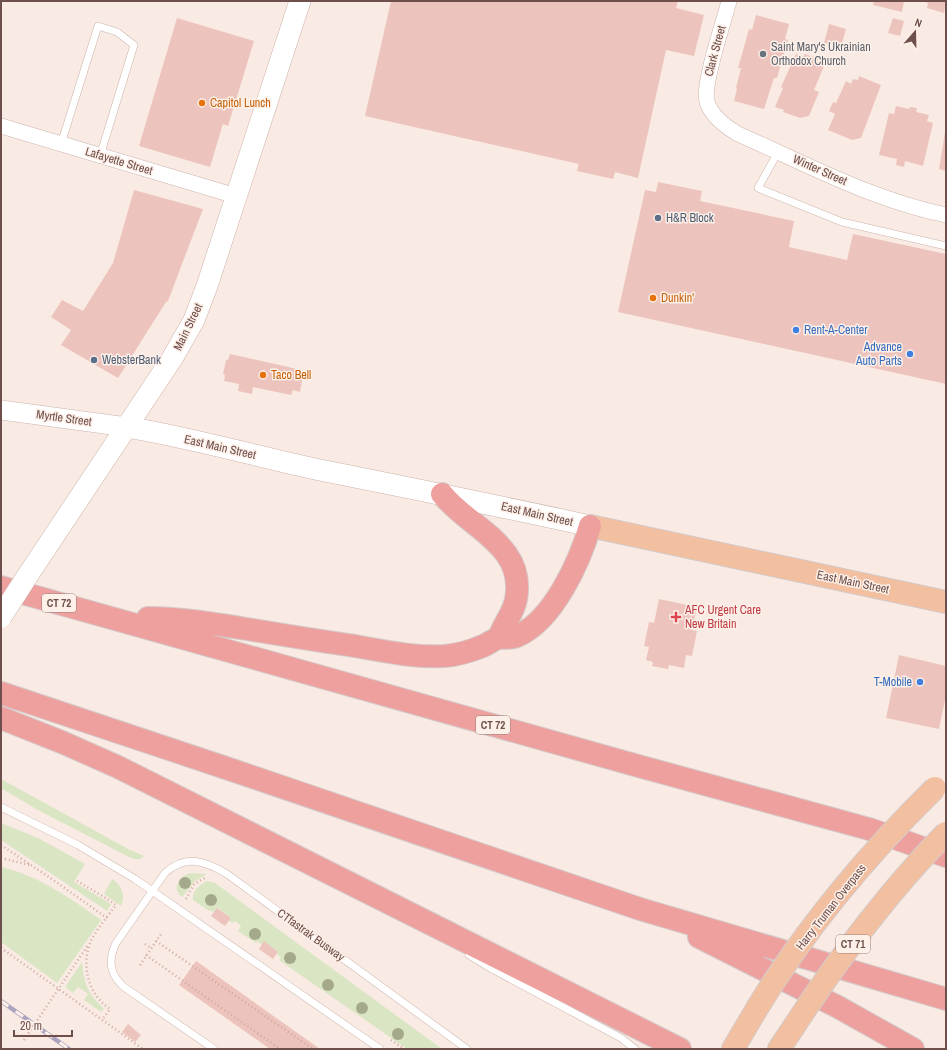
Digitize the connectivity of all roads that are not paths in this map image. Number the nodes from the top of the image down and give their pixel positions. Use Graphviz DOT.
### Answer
graph roads {
  1 [pos="300,1"];
  2 [pos="729,1"];
  3 [pos="707,102"];
  4 [pos="1,126"];
  5 [pos="61,144"];
  6 [pos="778,152"];
  7 [pos="100,156"];
  8 [pos="236,196"];
  9 [pos="946,215"];
  10 [pos="946,246"];
  11 [pos="1,410"];
  12 [pos="127,427"];
  13 [pos="442,494"];
  14 [pos="590,526"];
  15 [pos="1,587"];
  16 [pos="946,602"];
  17 [pos="1,617"];
  18 [pos="118,619"];
  19 [pos="499,638"];
  20 [pos="1,693"];
  21 [pos="1,718"];
  22 [pos="941,783"];
  23 [pos="1,807"];
  24 [pos="869,829"];
  25 [pos="946,833"];
  26 [pos="946,837"];
  27 [pos="946,856"];
  28 [pos="153,890"];
  29 [pos="376,896"];
  30 [pos="640,909"];
  31 [pos="447,940"];
  32 [pos="466,953"];
  33 [pos="946,999"];
  34 [pos="214,1049"];
  35 [pos="380,1049"];
  36 [pos="467,1049"];
  37 [pos="635,1049"];
  38 [pos="680,1049"];
  39 [pos="733,1049"];
  40 [pos="779,1049"];
  41 [pos="913,1049"];
  1 -- 8 [label="main road, Main Street"];
  2 -- 3 [label="street, Clark Street"];
  3 -- 6 [label="street, Winter Street"];
  4 -- 5 [label="street, Lafayette Street"];
  5 -- 7 [label="street, Lafayette Street"];
  5 -- 7 [label="lane"];
  6 -- 9 [label="street, Winter Street"];
  6 -- 10 [label="lane"];
  7 -- 8 [label="street, Lafayette Street"];
  8 -- 12 [label="main road, Main Street"];
  11 -- 12 [label="street, Myrtle Street"];
  12 -- 13 [label="main road, East Main Street"];
  12 -- 17 [label="main road, Main Street, bridge"];
  13 -- 14 [label="main road, East Main Street"];
  13 -- 19 [label="highway"];
  14 -- 16 [label="main road, East Main Street"];
  14 -- 19 [label="highway"];
  15 -- 18 [label="highway, CT 72"];
  18 -- 19 [label="highway"];
  18 -- 24 [label="highway, CT 72"];
  20 -- 30 [label="highway"];
  21 -- 29 [label="highway"];
  22 -- 39 [label="main road, Harry Truman Overpass, bridge"];
  23 -- 28 [label="lane"];
  24 -- 26 [label="highway"];
  24 -- 27 [label="highway"];
  25 -- 40 [label="main road, CT 71, bridge"];
  28 -- 34 [label="lane, CTfastrak Busway"];
  28 -- 35 [label="lane"];
  28 -- 36 [label="lane, CTfastrak Busway"];
  29 -- 31 [label="lane"];
  29 -- 38 [label="highway"];
  30 -- 33 [label="highway"];
  30 -- 41 [label="highway"];
  32 -- 37 [label="lane"];
}
